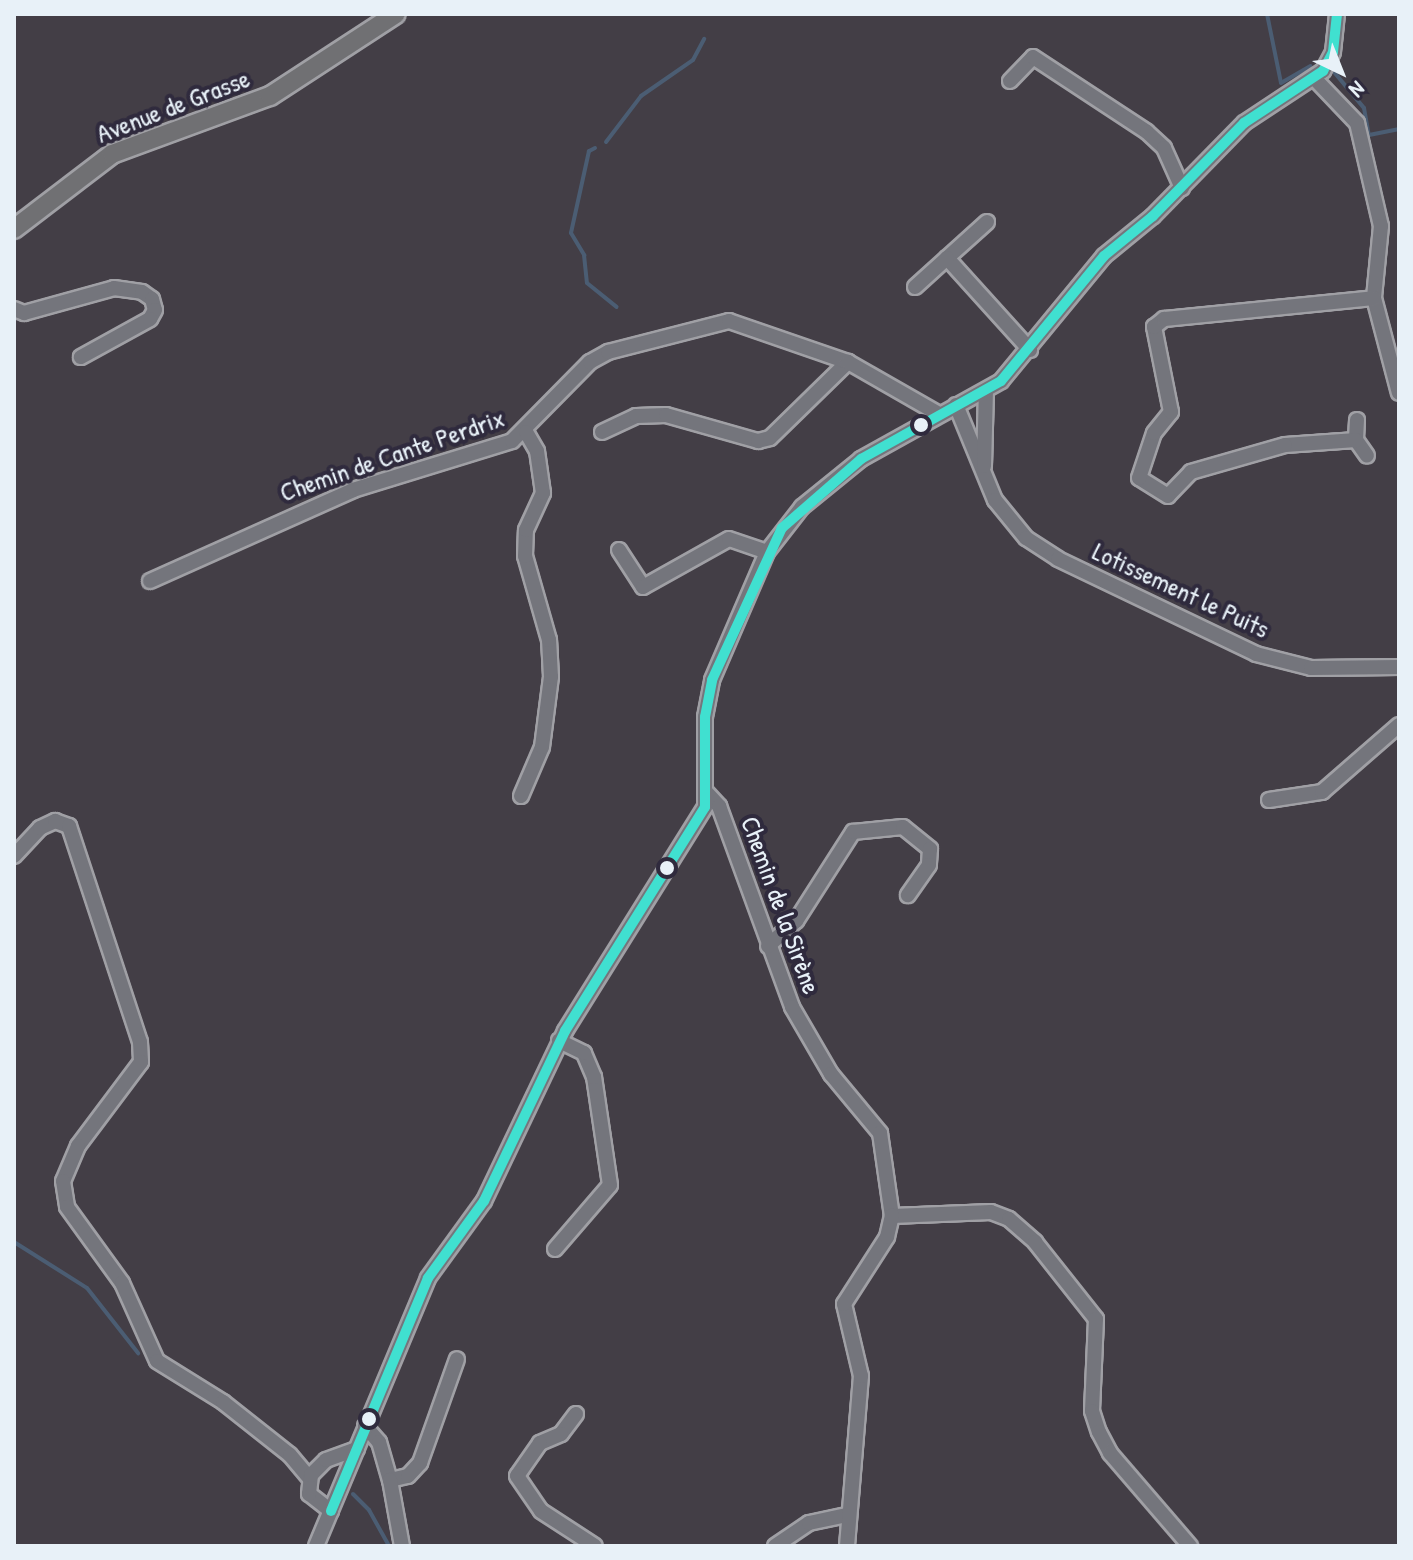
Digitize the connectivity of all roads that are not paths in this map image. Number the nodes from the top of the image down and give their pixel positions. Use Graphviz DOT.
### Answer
graph roads {
  1 [pos="396,14"];
  2 [pos="1337,14"];
  3 [pos="1315,79"];
  4 [pos="1010,81"];
  5 [pos="1182,188"];
  6 [pos="987,222"];
  7 [pos="14,229"];
  8 [pos="947,258"];
  9 [pos="915,287"];
  10 [pos="1374,298"];
  11 [pos="14,309"];
  12 [pos="1030,350"];
  13 [pos="81,357"];
  14 [pos="848,362"];
  15 [pos="986,391"];
  16 [pos="1399,393"];
  17 [pos="956,405"];
  18 [pos="937,413"];
  19 [pos="1357,420"];
  20 [pos="526,432"];
  21 [pos="602,432"];
  22 [pos="1356,440"];
  23 [pos="1367,456"];
  24 [pos="984,475"];
  25 [pos="619,550"];
  26 [pos="767,552"];
  27 [pos="150,581"];
  28 [pos="1399,667"];
  29 [pos="1399,725"];
  30 [pos="707,793"];
  31 [pos="521,796"];
  32 [pos="1269,800"];
  33 [pos="14,856"];
  34 [pos="908,895"];
  35 [pos="768,946"];
  36 [pos="559,1041"];
  37 [pos="892,1216"];
  38 [pos="555,1249"];
  39 [pos="457,1359"];
  40 [pos="576,1414"];
  41 [pos="365,1426"];
  42 [pos="357,1449"];
  43 [pos="290,1455"];
  44 [pos="322,1464"];
  45 [pos="310,1479"];
  46 [pos="390,1480"];
  47 [pos="331,1511"];
  48 [pos="846,1515"];
  49 [pos="316,1546"];
  50 [pos="402,1546"];
  51 [pos="595,1546"];
  52 [pos="775,1546"];
  53 [pos="847,1546"];
  54 [pos="1190,1546"];
  1 -- 7 [label="main road, Avenue de Grasse"];
  2 -- 3 [label="street"];
  3 -- 5 [label="street"];
  3 -- 10 [label="street"];
  4 -- 5 [label="street"];
  5 -- 12 [label="street"];
  6 -- 8 [label="street"];
  8 -- 9 [label="street"];
  8 -- 12 [label="street"];
  10 -- 16 [label="street"];
  10 -- 22 [label="street"];
  11 -- 13 [label="street"];
  12 -- 15 [label="street"];
  14 -- 18 [label="street, Chemin de Cante Perdrix"];
  14 -- 20 [label="street, Chemin de Cante Perdrix"];
  14 -- 21 [label="street"];
  15 -- 17 [label="street"];
  15 -- 24 [label="street"];
  17 -- 18 [label="street"];
  17 -- 24 [label="street, Lotissement le Puits"];
  18 -- 26 [label="street"];
  19 -- 22 [label="street"];
  20 -- 27 [label="street, Chemin de Cante Perdrix"];
  20 -- 31 [label="street"];
  22 -- 23 [label="street"];
  24 -- 28 [label="street, Lotissement le Puits"];
  25 -- 26 [label="street"];
  26 -- 30 [label="street"];
  29 -- 32 [label="street"];
  30 -- 35 [label="street, Chemin de la Sirène"];
  30 -- 36 [label="street"];
  33 -- 43 [label="street"];
  34 -- 35 [label="street"];
  35 -- 37 [label="street, Chemin de la Sirène"];
  36 -- 38 [label="street"];
  36 -- 41 [label="street"];
  37 -- 48 [label="street"];
  37 -- 54 [label="street"];
  39 -- 46 [label="street"];
  40 -- 51 [label="street"];
  41 -- 42 [label="street"];
  41 -- 46 [label="street"];
  42 -- 44 [label="street"];
  42 -- 47 [label="street"];
  43 -- 44 [label="street"];
  43 -- 45 [label="street"];
  44 -- 45 [label="street"];
  45 -- 47 [label="street"];
  46 -- 50 [label="street"];
  47 -- 49 [label="street"];
  48 -- 52 [label="street"];
  48 -- 53 [label="street"];
}
